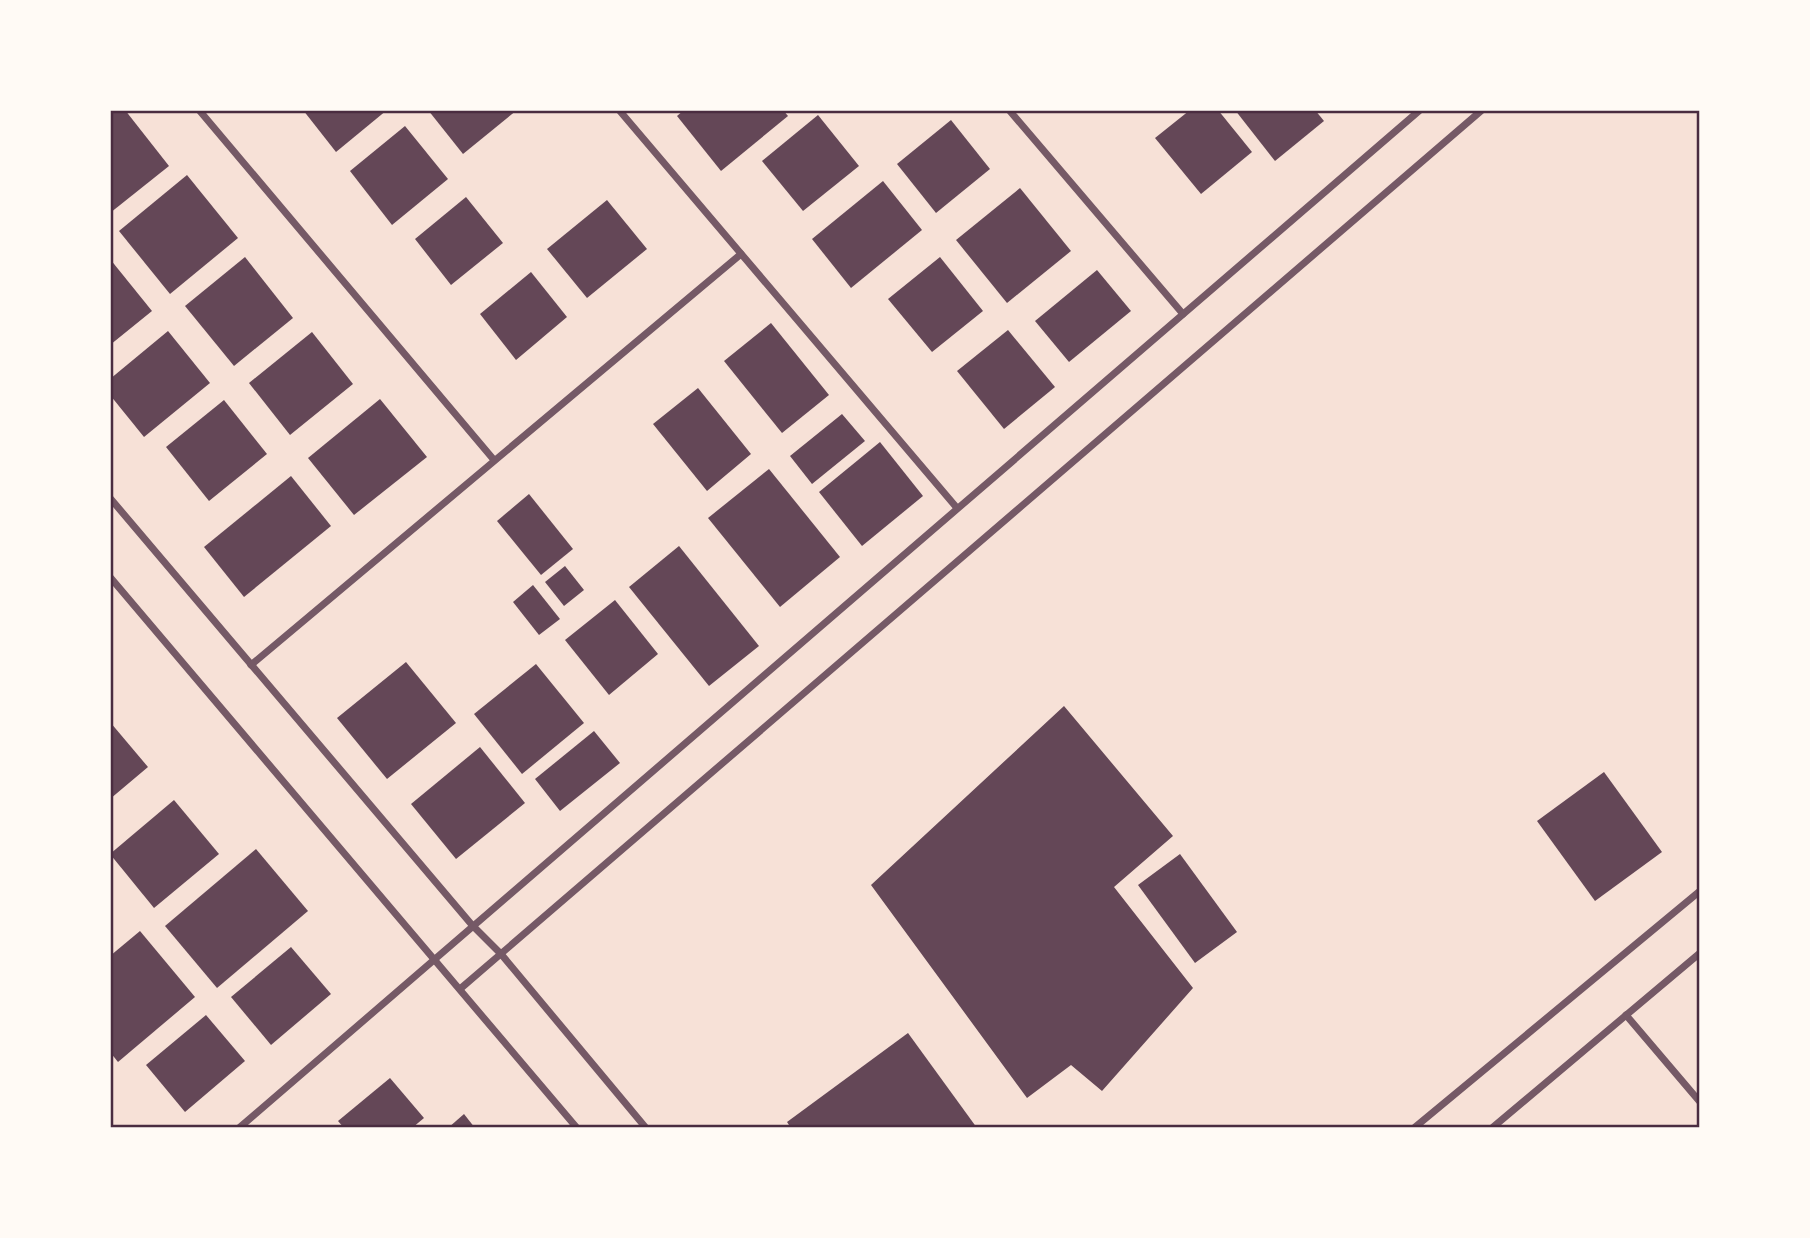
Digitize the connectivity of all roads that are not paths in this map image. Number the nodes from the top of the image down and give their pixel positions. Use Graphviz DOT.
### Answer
graph roads {
  1 [pos="199,110"];
  2 [pos="618,110"];
  3 [pos="1009,110"];
  4 [pos="1420,110"];
  5 [pos="1482,110"];
  6 [pos="741,254"];
  7 [pos="1183,314"];
  8 [pos="494,460"];
  9 [pos="110,498"];
  10 [pos="957,508"];
  11 [pos="110,576"];
  12 [pos="251,665"];
  13 [pos="1700,891"];
  14 [pos="472,925"];
  15 [pos="1700,953"];
  16 [pos="501,954"];
  17 [pos="433,958"];
  18 [pos="460,989"];
  19 [pos="1626,1015"];
  20 [pos="1700,1102"];
  21 [pos="239,1128"];
  22 [pos="578,1128"];
  23 [pos="646,1128"];
  24 [pos="1414,1128"];
  25 [pos="1492,1128"];
  1 -- 8 [label="street"];
  2 -- 6 [label="street"];
  3 -- 7 [label="street"];
  4 -- 7 [label="street"];
  5 -- 16 [label="street"];
  6 -- 8 [label="street"];
  6 -- 10 [label="street"];
  7 -- 10 [label="street"];
  8 -- 12 [label="street"];
  9 -- 12 [label="street"];
  10 -- 14 [label="street"];
  11 -- 17 [label="street"];
  12 -- 14 [label="street"];
  13 -- 24 [label="street"];
  14 -- 16 [label="street"];
  14 -- 17 [label="street"];
  15 -- 19 [label="street"];
  16 -- 18 [label="street"];
  16 -- 23 [label="street"];
  17 -- 18 [label="street"];
  17 -- 21 [label="street"];
  18 -- 22 [label="street"];
  19 -- 20 [label="street"];
  19 -- 25 [label="street"];
}
